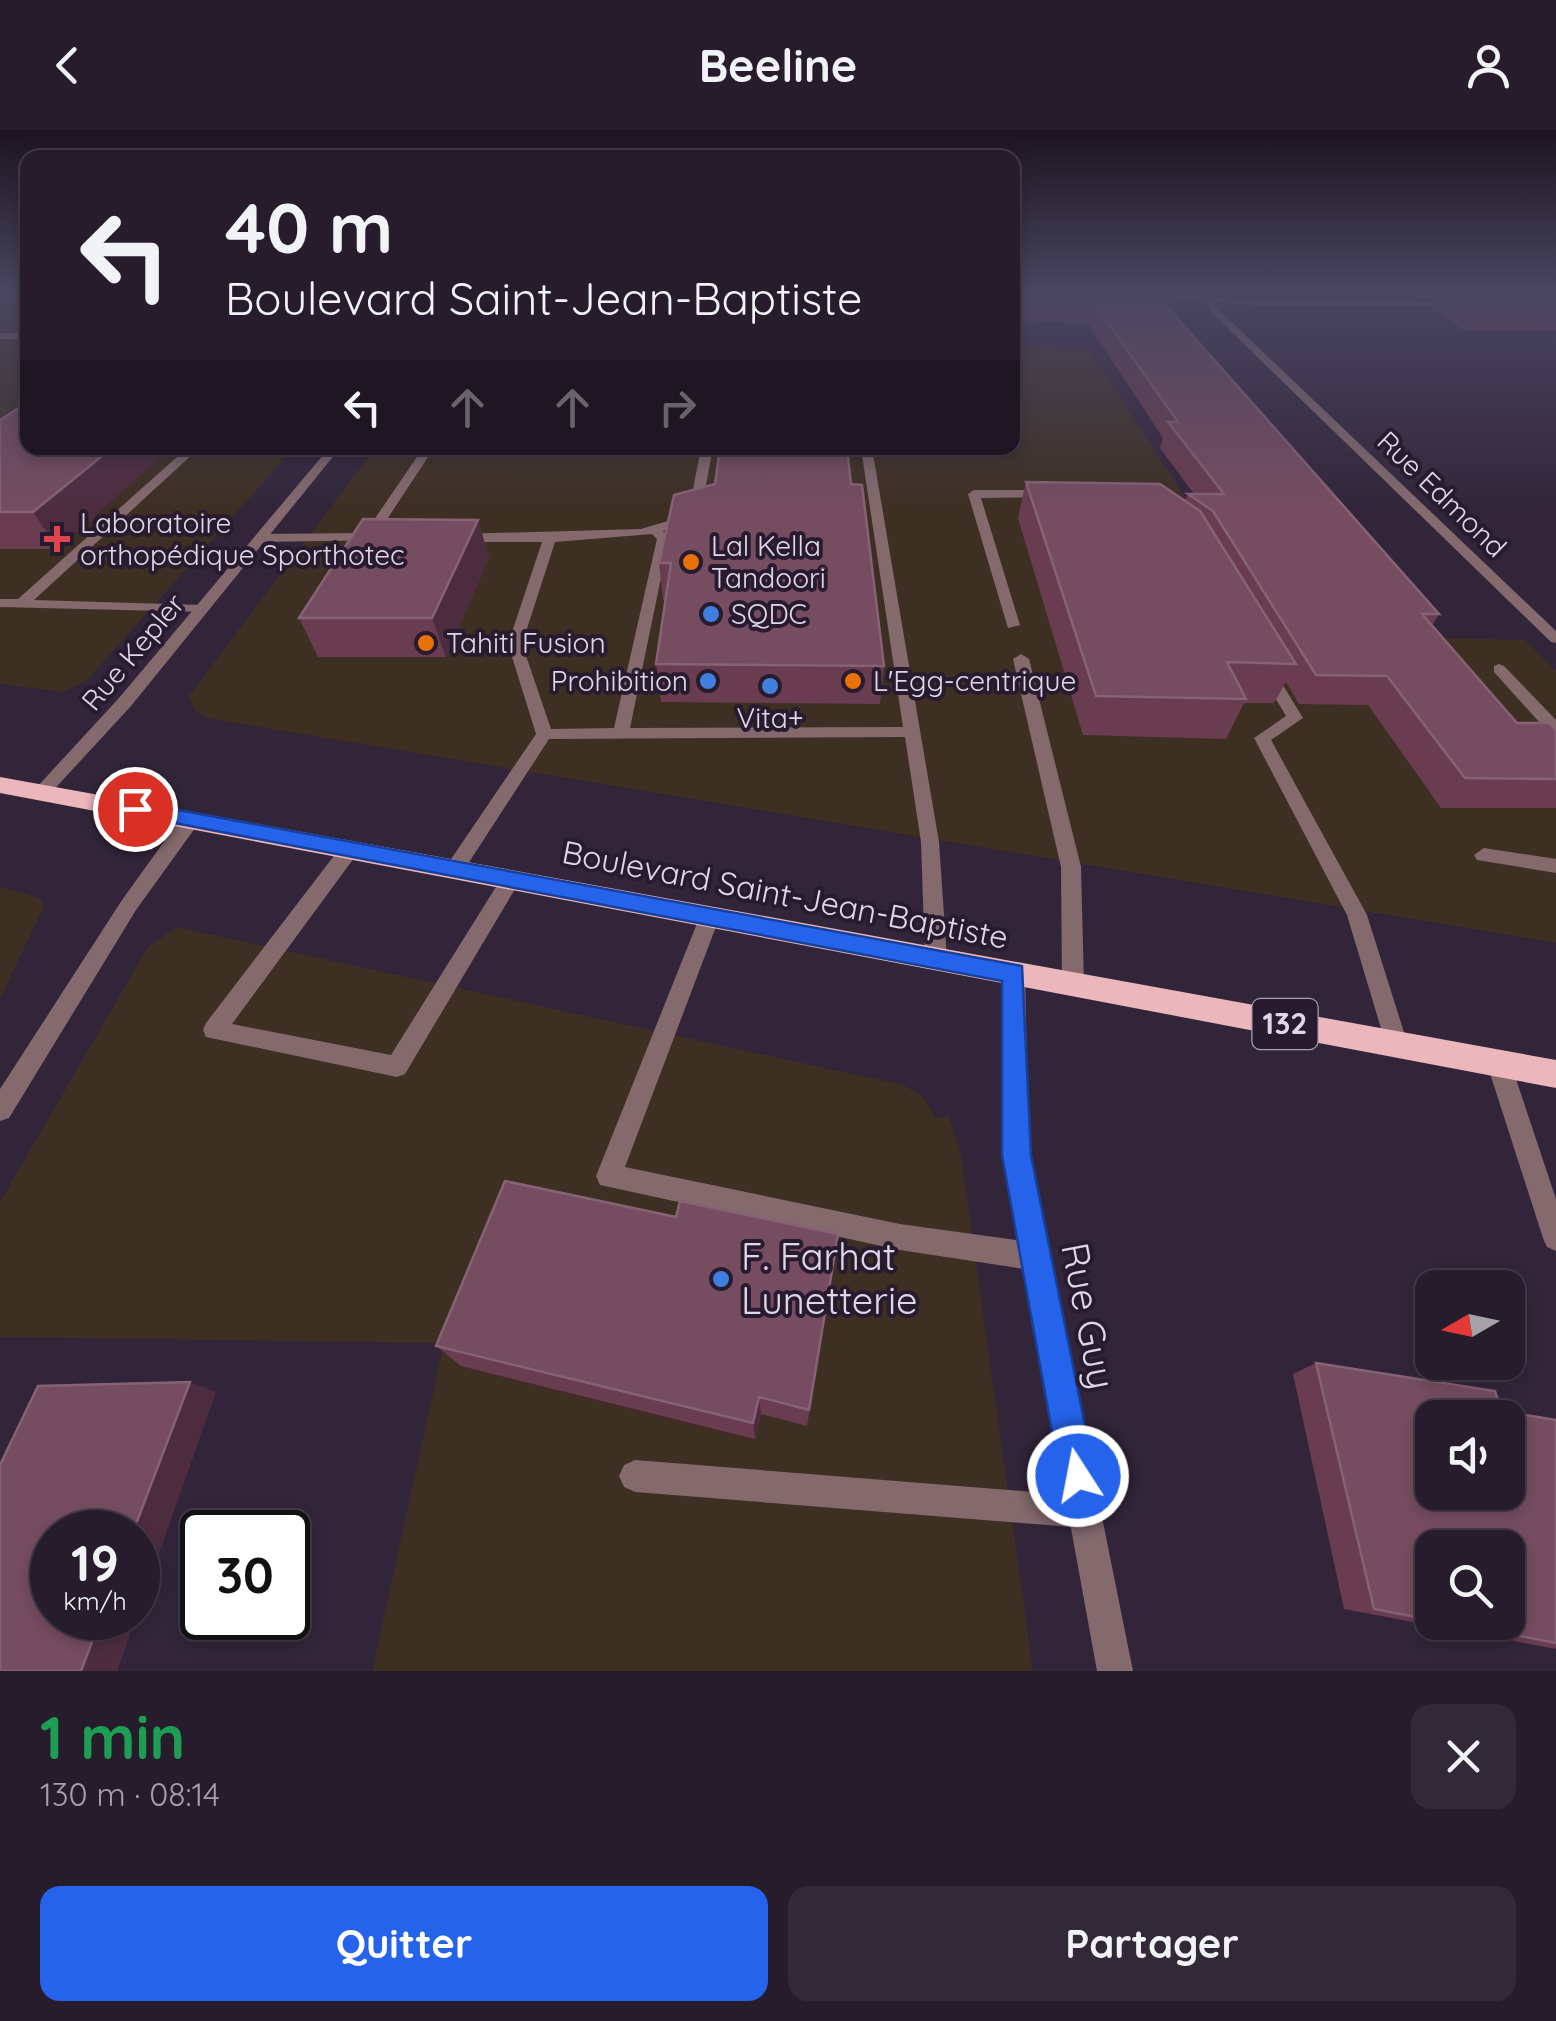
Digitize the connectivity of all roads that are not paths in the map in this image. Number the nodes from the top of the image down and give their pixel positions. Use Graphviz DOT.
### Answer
graph roads {
  1 [pos="1271,365"];
  2 [pos="184,455"];
  3 [pos="328,455"];
  4 [pos="423,455"];
  5 [pos="706,455"];
  6 [pos="868,455"];
  7 [pos="1072,494"];
  8 [pos="656,530"];
  9 [pos="261,538"];
  10 [pos="369,538"];
  11 [pos="403,538"];
  12 [pos="436,538"];
  13 [pos="550,538"];
  14 [pos="0,603"];
  15 [pos="21,604"];
  16 [pos="202,609"];
  17 [pos="1013,625"];
  18 [pos="1556,639"];
  19 [pos="1258,654"];
  20 [pos="1021,659"];
  21 [pos="1499,668"];
  22 [pos="1556,730"];
  23 [pos="910,732"];
  24 [pos="621,733"];
  25 [pos="544,734"];
  26 [pos="0,785"];
  27 [pos="42,792"];
  28 [pos="191,819"];
  29 [pos="350,848"];
  30 [pos="1484,855"];
  31 [pos="1556,866"];
  32 [pos="455,868"];
  33 [pos="511,879"];
  34 [pos="710,916"];
  35 [pos="936,958"];
  36 [pos="1014,973"];
  37 [pos="1073,984"];
  38 [pos="1397,1044"];
  39 [pos="1499,1064"];
  40 [pos="1556,1074"];
  41 [pos="0,1110"];
  42 [pos="1556,1238"];
  43 [pos="1037,1258"];
  44 [pos="635,1476"];
  45 [pos="1084,1512"];
  46 [pos="1115,1671"];
  1 -- 18 [label="street, Rue Edmond"];
  2 -- 15 [label="street"];
  3 -- 9 [label="street, Rue Kepler"];
  4 -- 10 [label="street"];
  5 -- 8 [label="street"];
  6 -- 23 [label="street"];
  7 -- 17 [label="street"];
  8 -- 13 [label="street"];
  8 -- 24 [label="street"];
  9 -- 10 [label="street"];
  9 -- 16 [label="street, Rue Kepler"];
  10 -- 11 [label="street"];
  12 -- 13 [label="street"];
  13 -- 25 [label="street"];
  14 -- 15 [label="street"];
  15 -- 16 [label="street"];
  16 -- 27 [label="street, Rue Kepler"];
  19 -- 38 [label="street"];
  20 -- 37 [label="street"];
  21 -- 22 [label="street"];
  23 -- 24 [label="street"];
  23 -- 35 [label="street"];
  24 -- 25 [label="street"];
  25 -- 32 [label="street"];
  26 -- 27 [label="highway, Boulevard Saint-Jean-Baptiste / 132"];
  27 -- 28 [label="highway, Boulevard Saint-Jean-Baptiste / 132"];
  28 -- 29 [label="highway, Boulevard Saint-Jean-Baptiste / 132"];
  28 -- 41 [label="street"];
  29 -- 32 [label="highway, Boulevard Saint-Jean-Baptiste / 132"];
  29 -- 33 [label="street"];
  30 -- 31 [label="street"];
  32 -- 33 [label="highway, Boulevard Saint-Jean-Baptiste / 132"];
  33 -- 34 [label="highway, Boulevard Saint-Jean-Baptiste / 132"];
  34 -- 35 [label="highway, Boulevard Saint-Jean-Baptiste / 132"];
  34 -- 43 [label="street"];
  35 -- 36 [label="highway, Boulevard Saint-Jean-Baptiste / 132"];
  36 -- 37 [label="highway, Boulevard Saint-Jean-Baptiste / 132"];
  36 -- 43 [label="street, Rue Guy"];
  37 -- 38 [label="highway, Boulevard Saint-Jean-Baptiste / 132"];
  38 -- 39 [label="highway, Boulevard Saint-Jean-Baptiste / 132"];
  39 -- 40 [label="highway, Boulevard Saint-Jean-Baptiste / 132"];
  39 -- 42 [label="street"];
  43 -- 45 [label="street, Rue Guy"];
  44 -- 45 [label="street"];
  45 -- 46 [label="street, Rue Guy"];
}
